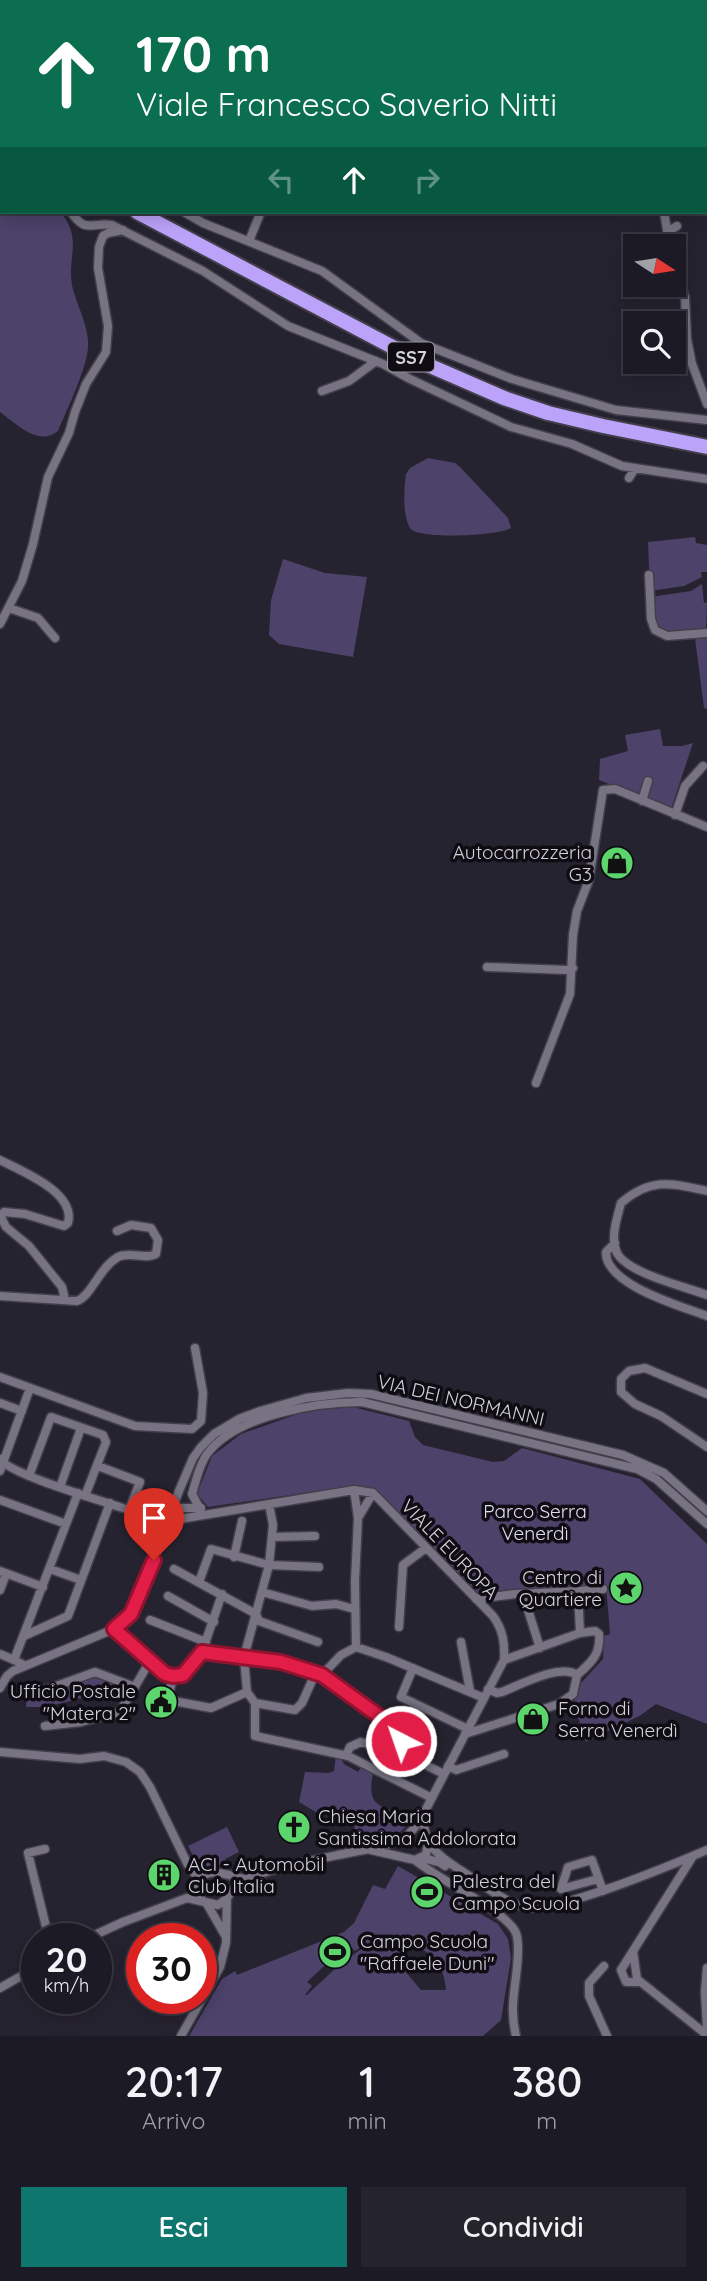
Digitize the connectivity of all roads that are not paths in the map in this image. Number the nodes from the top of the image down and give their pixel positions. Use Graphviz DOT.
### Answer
graph roads {
  1 [pos="72,214"];
  2 [pos="140,214"];
  3 [pos="188,214"];
  4 [pos="260,214"];
  5 [pos="664,214"];
  6 [pos="677,226"];
  7 [pos="122,230"];
  8 [pos="667,232"];
  9 [pos="249,241"];
  10 [pos="685,298"];
  11 [pos="288,326"];
  12 [pos="279,332"];
  13 [pos="376,362"];
  14 [pos="322,391"];
  15 [pos="707,404"];
  16 [pos="707,421"];
  17 [pos="707,447"];
  18 [pos="635,468"];
  19 [pos="629,478"];
  20 [pos="707,479"];
  21 [pos="649,575"];
  22 [pos="9,608"];
  23 [pos="0,624"];
  24 [pos="707,633"];
  25 [pos="55,638"];
  26 [pos="703,766"];
  27 [pos="648,780"];
  28 [pos="642,801"];
  29 [pos="675,816"];
  30 [pos="707,827"];
  31 [pos="487,967"];
  32 [pos="573,968"];
  33 [pos="536,1083"];
  34 [pos="0,1160"];
  35 [pos="707,1191"];
  36 [pos="117,1231"];
  37 [pos="615,1243"];
  38 [pos="707,1295"];
  39 [pos="0,1296"];
  40 [pos="62,1300"];
  41 [pos="707,1316"];
  42 [pos="195,1348"];
  43 [pos="0,1377"];
  44 [pos="30,1388"];
  45 [pos="707,1394"];
  46 [pos="0,1403"];
  47 [pos="22,1411"];
  48 [pos="81,1428"];
  49 [pos="707,1447"];
  50 [pos="1,1465"];
  51 [pos="98,1466"];
  52 [pos="29,1476"];
  53 [pos="60,1487"];
  54 [pos="354,1490"];
  55 [pos="373,1493"];
  56 [pos="82,1495"];
  57 [pos="0,1500"];
  58 [pos="110,1503"];
  59 [pos="269,1504"];
  60 [pos="199,1507"];
  61 [pos="174,1508"];
  62 [pos="707,1511"];
  63 [pos="213,1513"];
  64 [pos="358,1518"];
  65 [pos="242,1521"];
  66 [pos="66,1524"];
  67 [pos="168,1524"];
  68 [pos="707,1524"];
  69 [pos="272,1536"];
  70 [pos="315,1536"];
  71 [pos="426,1548"];
  72 [pos="234,1557"];
  73 [pos="269,1565"];
  74 [pos="319,1567"];
  75 [pos="50,1569"];
  76 [pos="174,1569"];
  77 [pos="3,1572"];
  78 [pos="81,1580"];
  79 [pos="199,1582"];
  80 [pos="43,1587"];
  81 [pos="603,1588"];
  82 [pos="0,1590"];
  83 [pos="578,1591"];
  84 [pos="262,1592"];
  85 [pos="222,1594"];
  86 [pos="523,1594"];
  87 [pos="167,1596"];
  88 [pos="476,1599"];
  89 [pos="354,1609"];
  90 [pos="256,1614"];
  91 [pos="150,1619"];
  92 [pos="215,1622"];
  93 [pos="399,1627"];
  94 [pos="114,1629"];
  95 [pos="580,1633"];
  96 [pos="24,1636"];
  97 [pos="206,1642"];
  98 [pos="318,1642"];
  99 [pos="461,1642"];
  100 [pos="356,1647"];
  101 [pos="540,1648"];
  102 [pos="202,1652"];
  103 [pos="0,1654"];
  104 [pos="244,1657"];
  105 [pos="14,1660"];
  106 [pos="503,1660"];
  107 [pos="150,1661"];
  108 [pos="24,1665"];
  109 [pos="413,1668"];
  110 [pos="318,1674"];
  111 [pos="577,1675"];
  112 [pos="173,1676"];
  113 [pos="135,1687"];
  114 [pos="0,1688"];
  115 [pos="30,1690"];
  116 [pos="470,1691"];
  117 [pos="247,1692"];
  118 [pos="486,1693"];
  119 [pos="255,1703"];
  120 [pos="46,1726"];
  121 [pos="467,1732"];
  122 [pos="0,1752"];
  123 [pos="401,1754"];
  124 [pos="504,1754"];
  125 [pos="346,1755"];
  126 [pos="446,1770"];
  127 [pos="432,1798"];
  128 [pos="424,1813"];
  129 [pos="411,1833"];
  130 [pos="402,1840"];
  131 [pos="427,1840"];
  132 [pos="45,1849"];
  133 [pos="367,1849"];
  134 [pos="707,1850"];
  135 [pos="693,1856"];
  136 [pos="405,1857"];
  137 [pos="419,1859"];
  138 [pos="223,1874"];
  139 [pos="203,1876"];
  140 [pos="246,1879"];
  141 [pos="598,1879"];
  142 [pos="603,1891"];
  143 [pos="229,1894"];
  144 [pos="204,1902"];
  145 [pos="45,1923"];
  146 [pos="112,1927"];
  147 [pos="226,1937"];
  148 [pos="633,1951"];
  149 [pos="604,1966"];
  150 [pos="707,1968"];
  151 [pos="21,1976"];
  152 [pos="640,1982"];
  153 [pos="0,1988"];
  154 [pos="707,2028"];
  155 [pos="707,2035"];
  156 [pos="181,2036"];
  157 [pos="516,2036"];
  158 [pos="607,2036"];
  1 -- 7 [label="street"];
  2 -- 17 [label="highway, SS7"];
  3 -- 9 [label="street"];
  4 -- 9 [label="street"];
  5 -- 8 [label="street"];
  6 -- 8 [label="street"];
  7 -- 11 [label="street"];
  7 -- 22 [label="street"];
  9 -- 16 [label="street"];
  10 -- 15 [label="street"];
  11 -- 12 [label="street"];
  11 -- 13 [label="street"];
  13 -- 14 [label="street"];
  13 -- 18 [label="street"];
  18 -- 19 [label="street"];
  18 -- 20 [label="street"];
  21 -- 24 [label="street"];
  22 -- 23 [label="street"];
  22 -- 25 [label="street"];
  26 -- 29 [label="street"];
  27 -- 28 [label="street"];
  28 -- 29 [label="street"];
  28 -- 32 [label="street"];
  29 -- 30 [label="street"];
  31 -- 32 [label="street"];
  32 -- 33 [label="street"];
  34 -- 40 [label="street"];
  35 -- 37 [label="street"];
  36 -- 40 [label="street"];
  37 -- 38 [label="street"];
  37 -- 41 [label="street"];
  39 -- 40 [label="street"];
  42 -- 44 [label="street"];
  43 -- 44 [label="street"];
  44 -- 47 [label="street"];
  45 -- 49 [label="street"];
  46 -- 47 [label="street"];
  47 -- 50 [label="street"];
  48 -- 51 [label="street"];
  48 -- 52 [label="street"];
  48 -- 53 [label="street"];
  50 -- 52 [label="street"];
  51 -- 56 [label="street"];
  51 -- 58 [label="street"];
  52 -- 53 [label="street"];
  53 -- 56 [label="street"];
  54 -- 55 [label="street"];
  54 -- 59 [label="street"];
  54 -- 64 [label="street"];
  55 -- 64 [label="street"];
  55 -- 71 [label="street, VIALE EUROPA"];
  56 -- 58 [label="street"];
  56 -- 66 [label="street"];
  57 -- 66 [label="street"];
  58 -- 78 [label="street"];
  59 -- 63 [label="street"];
  59 -- 69 [label="street"];
  60 -- 61 [label="street"];
  60 -- 63 [label="street"];
  60 -- 68 [label="street, VIA DEI NORMANNI"];
  61 -- 62 [label="street, VIA DEI NORMANNI"];
  61 -- 67 [label="street, VIA DEI NORMANNI"];
  63 -- 67 [label="street"];
  64 -- 89 [label="street"];
  65 -- 72 [label="street"];
  66 -- 75 [label="street"];
  67 -- 94 [label="street"];
  69 -- 70 [label="street"];
  69 -- 73 [label="street"];
  71 -- 88 [label="street, VIALE EUROPA"];
  71 -- 93 [label="street"];
  72 -- 73 [label="street"];
  72 -- 79 [label="street"];
  73 -- 74 [label="street"];
  73 -- 84 [label="street"];
  75 -- 78 [label="street"];
  75 -- 80 [label="street"];
  76 -- 79 [label="street"];
  77 -- 80 [label="street"];
  77 -- 82 [label="street"];
  78 -- 96 [label="street"];
  79 -- 85 [label="street"];
  80 -- 96 [label="street"];
  81 -- 83 [label="street"];
  83 -- 86 [label="street"];
  83 -- 95 [label="street"];
  84 -- 89 [label="street"];
  84 -- 90 [label="street"];
  85 -- 90 [label="street"];
  85 -- 92 [label="street"];
  86 -- 88 [label="street"];
  86 -- 101 [label="street"];
  87 -- 92 [label="street"];
  88 -- 106 [label="street, VIALE EUROPA"];
  89 -- 100 [label="street"];
  90 -- 98 [label="street"];
  90 -- 104 [label="street"];
  91 -- 97 [label="street"];
  92 -- 97 [label="street"];
  94 -- 107 [label="street"];
  94 -- 108 [label="street"];
  95 -- 101 [label="street"];
  95 -- 111 [label="street"];
  96 -- 105 [label="street"];
  97 -- 102 [label="street"];
  99 -- 116 [label="street"];
  100 -- 109 [label="street"];
  100 -- 110 [label="street"];
  101 -- 106 [label="street"];
  102 -- 104 [label="street"];
  102 -- 112 [label="street"];
  103 -- 105 [label="street"];
  104 -- 110 [label="street"];
  104 -- 117 [label="street"];
  105 -- 108 [label="street"];
  106 -- 118 [label="street"];
  107 -- 112 [label="street"];
  107 -- 113 [label="street"];
  108 -- 114 [label="street"];
  109 -- 116 [label="street"];
  109 -- 121 [label="street"];
  110 -- 119 [label="street"];
  110 -- 123 [label="street"];
  111 -- 118 [label="street"];
  111 -- 121 [label="street"];
  112 -- 117 [label="street"];
  113 -- 115 [label="street"];
  113 -- 120 [label="street"];
  116 -- 118 [label="street"];
  117 -- 119 [label="street"];
  118 -- 121 [label="street"];
  119 -- 125 [label="street"];
  121 -- 126 [label="street"];
  122 -- 139 [label="street"];
  123 -- 125 [label="street"];
  123 -- 126 [label="street"];
  124 -- 126 [label="street"];
  125 -- 127 [label="street"];
  126 -- 127 [label="street"];
  127 -- 128 [label="street"];
  128 -- 129 [label="street"];
  128 -- 131 [label="street"];
  129 -- 130 [label="street"];
  129 -- 131 [label="street"];
  130 -- 133 [label="street"];
  130 -- 136 [label="street"];
  131 -- 137 [label="street"];
  131 -- 142 [label="street"];
  132 -- 145 [label="street"];
  133 -- 136 [label="street"];
  133 -- 140 [label="street"];
  134 -- 135 [label="street"];
  135 -- 142 [label="street"];
  135 -- 148 [label="street"];
  136 -- 137 [label="street"];
  137 -- 142 [label="street"];
  137 -- 157 [label="street"];
  138 -- 139 [label="street"];
  138 -- 140 [label="street"];
  138 -- 143 [label="street"];
  139 -- 144 [label="street"];
  140 -- 143 [label="street"];
  141 -- 141 [label="street"];
  141 -- 142 [label="street"];
  143 -- 144 [label="street"];
  143 -- 147 [label="street"];
  144 -- 146 [label="street"];
  144 -- 147 [label="street"];
  147 -- 156 [label="street"];
  148 -- 152 [label="street"];
  148 -- 152 [label="street"];
  149 -- 158 [label="street"];
  150 -- 154 [label="street"];
  151 -- 153 [label="street"];
  152 -- 155 [label="street"];
}
